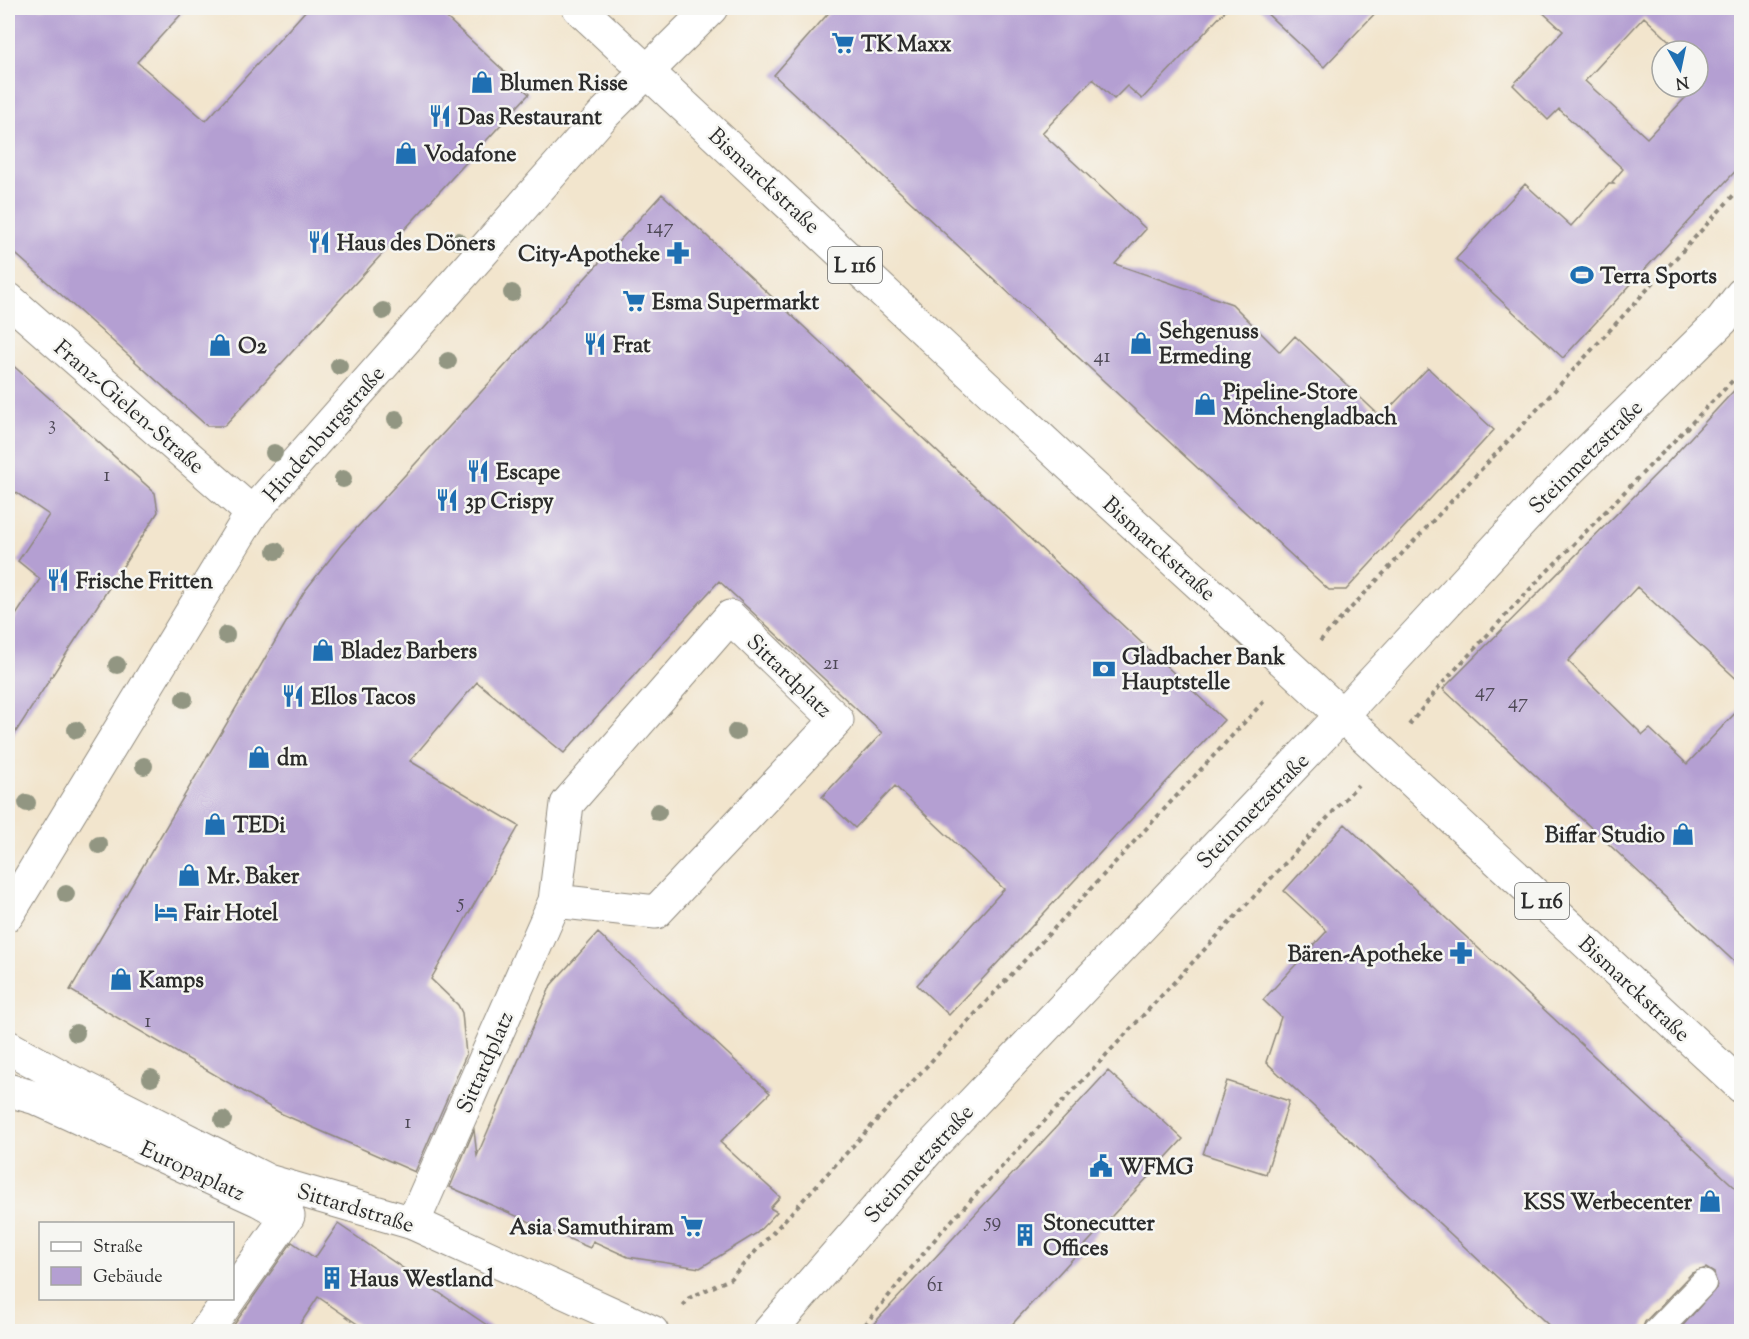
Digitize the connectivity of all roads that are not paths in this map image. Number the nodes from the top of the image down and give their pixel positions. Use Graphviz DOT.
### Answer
graph roads {
  1 [pos="579,8"];
  2 [pos="711,8"];
  3 [pos="647,70"];
  4 [pos="1742,294"];
  5 [pos="8,299"];
  6 [pos="252,513"];
  7 [pos="1342,715"];
  8 [pos="555,901"];
  9 [pos="8,914"];
  10 [pos="8,1047"];
  11 [pos="1742,1087"];
  12 [pos="8,1090"];
  13 [pos="413,1223"];
  14 [pos="1703,1283"];
  15 [pos="234,1292"];
  16 [pos="229,1300"];
  17 [pos="665,1323"];
  18 [pos="206,1332"];
  19 [pos="769,1332"];
  20 [pos="1656,1332"];
  1 -- 3 [label="street, Bismarckstraße / L 116"];
  2 -- 3 [label="street, Hindenburgstraße"];
  3 -- 6 [label="street, Hindenburgstraße"];
  3 -- 7 [label="street, Bismarckstraße / L 116"];
  4 -- 7 [label="street, Steinmetzstraße"];
  5 -- 6 [label="street, Franz-Gielen-Straße"];
  6 -- 9 [label="street, Hindenburgstraße"];
  7 -- 11 [label="street, Bismarckstraße / L 116"];
  7 -- 19 [label="street, Steinmetzstraße"];
  8 -- 8 [label="street, Sittardplatz"];
  8 -- 13 [label="street, Sittardplatz"];
  10 -- 13 [label="street, Sittardstraße"];
  12 -- 15 [label="street, Europaplatz"];
  13 -- 17 [label="street, Sittardstraße"];
  14 -- 20 [label="lane"];
  16 -- 18 [label="street"];
}
